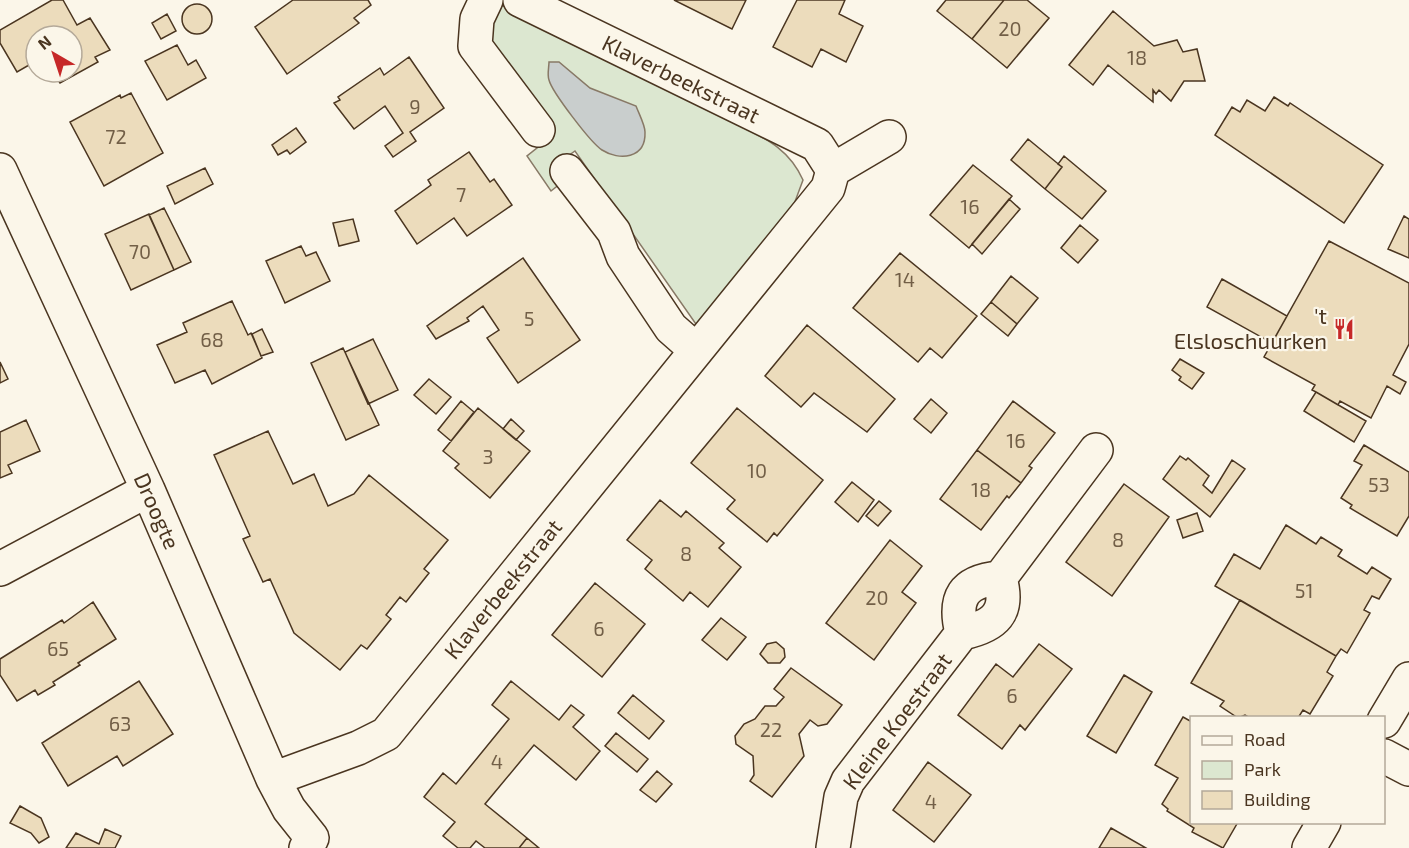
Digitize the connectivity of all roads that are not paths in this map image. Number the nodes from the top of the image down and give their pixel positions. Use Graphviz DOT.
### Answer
graph roads {
  1 [pos="486,0"];
  2 [pos="520,0"];
  3 [pos="538,130"];
  4 [pos="889,137"];
  5 [pos="0,170"];
  6 [pos="833,170"];
  7 [pos="567,171"];
  8 [pos="696,350"];
  9 [pos="1096,450"];
  10 [pos="148,490"];
  11 [pos="0,569"];
  12 [pos="1409,679"];
  13 [pos="1385,719"];
  14 [pos="1385,757"];
  15 [pos="1409,769"];
  16 [pos="273,780"];
  17 [pos="1323,824"];
  18 [pos="314,845"];
  19 [pos="833,848"];
  20 [pos="1309,848"];
  1 -- 3 [label="street"];
  2 -- 6 [label="street, Klaverbeekstraat"];
  4 -- 6 [label="street"];
  5 -- 10 [label="street, Droogte"];
  6 -- 8 [label="street, Klaverbeekstraat"];
  7 -- 8 [label="street"];
  8 -- 16 [label="street, Klaverbeekstraat"];
  9 -- 19 [label="street, Kleine Koestraat"];
  10 -- 11 [label="street"];
  10 -- 16 [label="street, Droogte"];
  12 -- 13 [label="street"];
  14 -- 15 [label="street"];
  16 -- 18 [label="street, Droogte"];
  17 -- 20 [label="street"];
}
